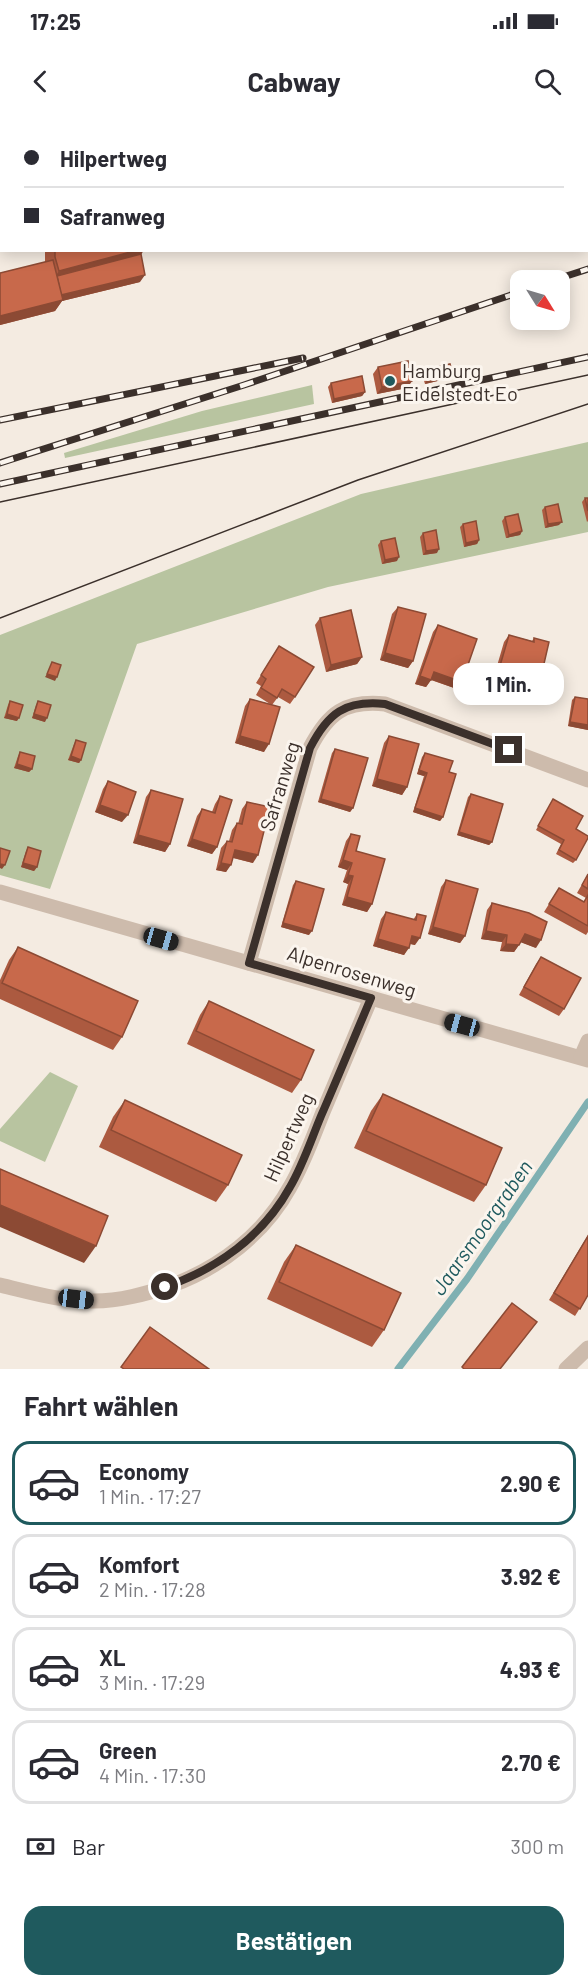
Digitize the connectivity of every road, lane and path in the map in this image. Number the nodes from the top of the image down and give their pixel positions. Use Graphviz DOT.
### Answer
graph roads {
  1 [pos="588,780"];
  2 [pos="0,892"];
  3 [pos="249,963"];
  4 [pos="371,998"];
  5 [pos="588,1041"];
  6 [pos="585,1059"];
  7 [pos="0,1285"];
  8 [pos="588,1348"];
  9 [pos="566,1369"];
  1 -- 3 [label="street, Safranweg"];
  2 -- 3 [label="street, Alpenrosenweg"];
  3 -- 4 [label="street, Alpenrosenweg"];
  4 -- 6 [label="street, Alpenrosenweg"];
  4 -- 7 [label="street, Hilpertweg"];
  5 -- 6 [label="street"];
  8 -- 9 [label="street"];
}
